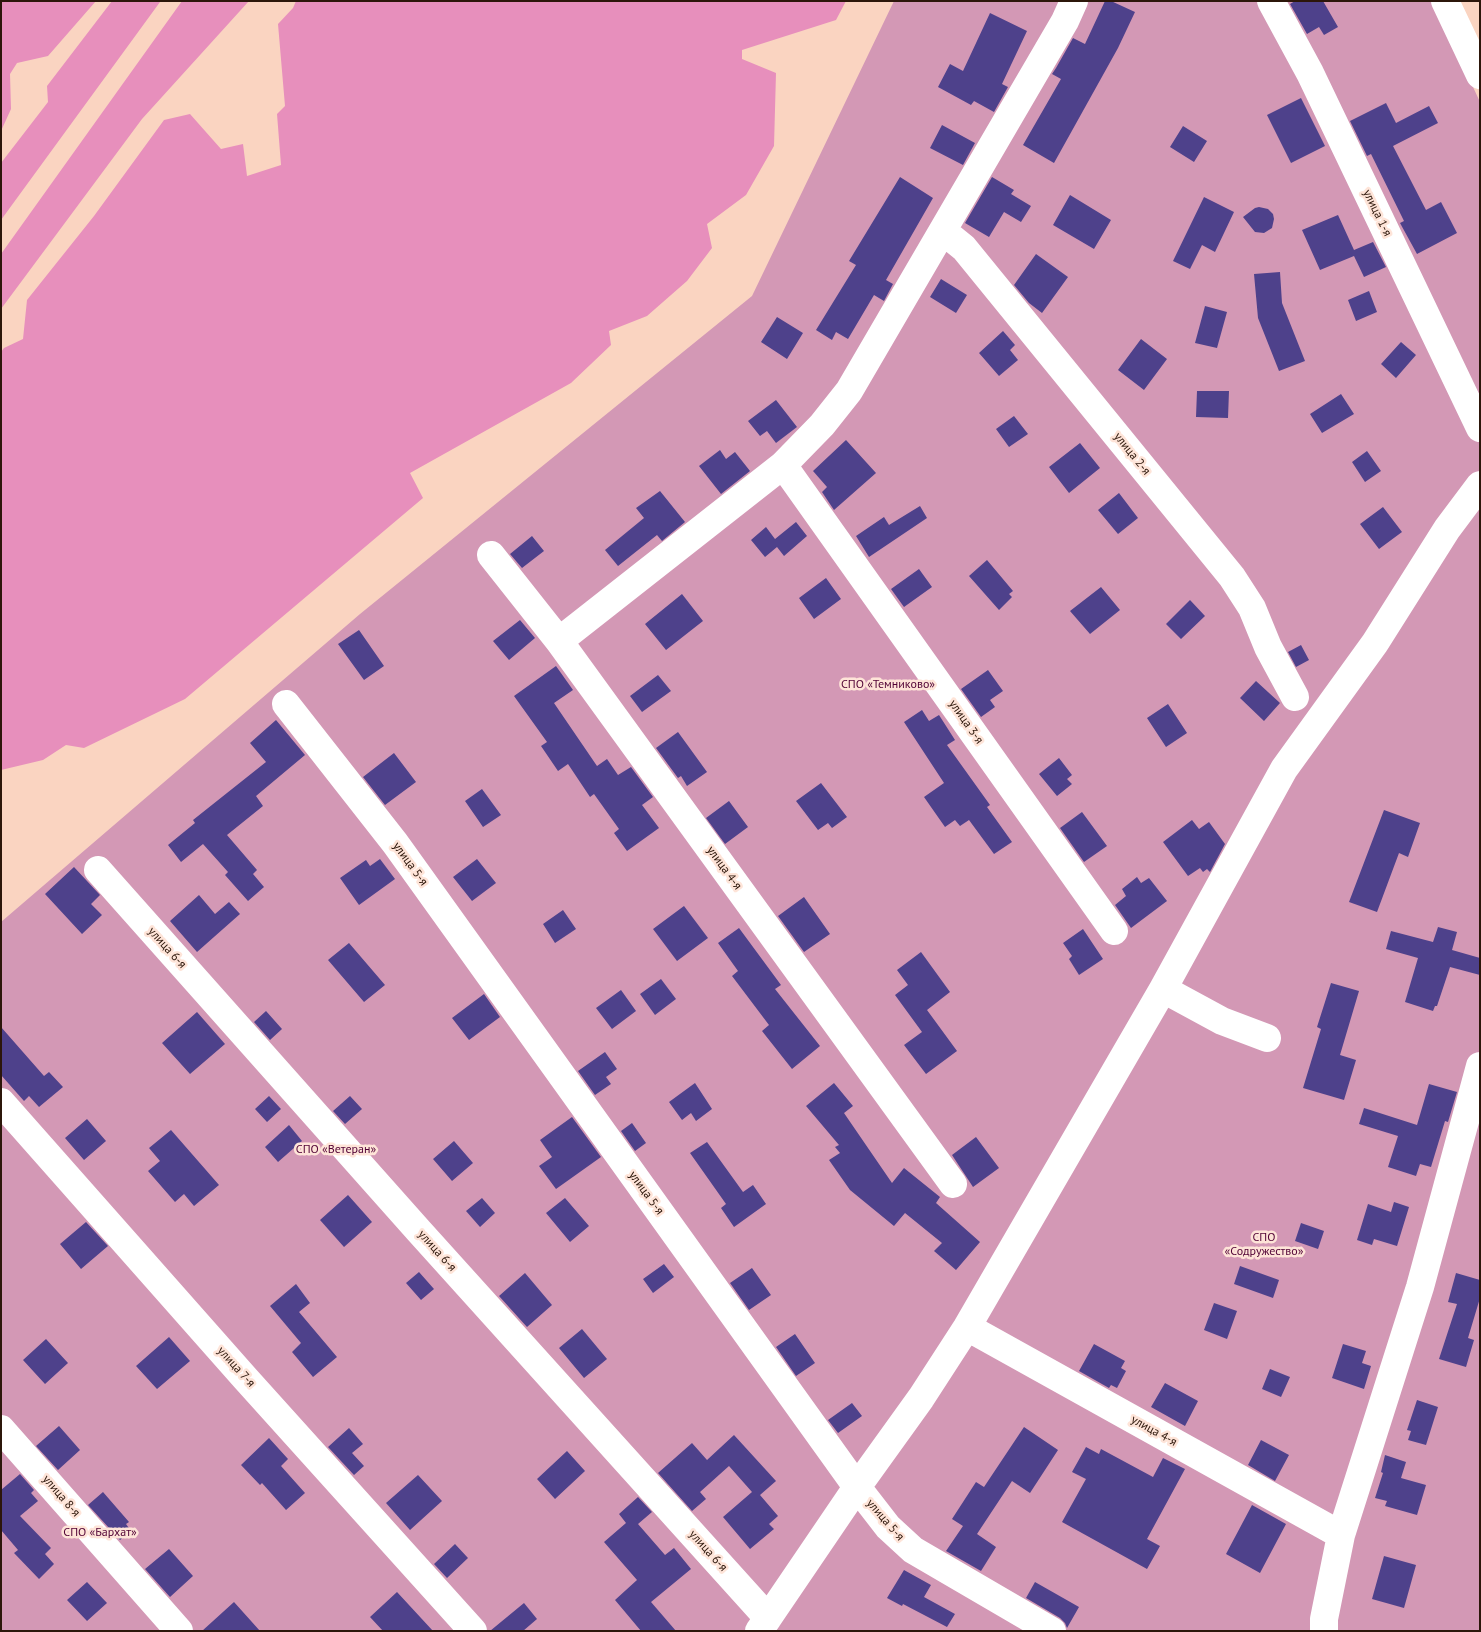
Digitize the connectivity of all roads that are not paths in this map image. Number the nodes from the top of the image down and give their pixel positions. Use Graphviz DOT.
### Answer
graph roads {
  1 [pos="1074,1"];
  2 [pos="1271,1"];
  3 [pos="1445,1"];
  4 [pos="1480,75"];
  5 [pos="943,231"];
  6 [pos="1480,428"];
  7 [pos="783,465"];
  8 [pos="1480,485"];
  9 [pos="491,555"];
  10 [pos="560,641"];
  11 [pos="1296,697"];
  12 [pos="286,704"];
  13 [pos="98,870"];
  14 [pos="1114,930"];
  15 [pos="1163,989"];
  16 [pos="1267,1038"];
  17 [pos="1480,1066"];
  18 [pos="1,1102"];
  19 [pos="954,1184"];
  20 [pos="967,1327"];
  21 [pos="1,1429"];
  22 [pos="857,1487"];
  23 [pos="1341,1535"];
  24 [pos="763,1624"];
  25 [pos="179,1631"];
  26 [pos="472,1631"];
  27 [pos="1052,1631"];
  28 [pos="1324,1631"];
  1 -- 5 [label="street"];
  2 -- 6 [label="street, улица 1-я"];
  3 -- 4 [label="street"];
  5 -- 7 [label="street"];
  5 -- 11 [label="street, улица 2-я"];
  7 -- 10 [label="street"];
  7 -- 14 [label="street, улица 3-я"];
  8 -- 15 [label="street"];
  9 -- 10 [label="street, улица 4-я"];
  10 -- 19 [label="street, улица 4-я"];
  12 -- 22 [label="street, улица 5-я"];
  13 -- 24 [label="street, улица 6-я"];
  15 -- 16 [label="street"];
  15 -- 20 [label="street"];
  17 -- 23 [label="street"];
  18 -- 26 [label="street, улица 7-я"];
  20 -- 22 [label="street"];
  20 -- 23 [label="street, улица 4-я"];
  21 -- 25 [label="street, улица 8-я"];
  22 -- 24 [label="street"];
  22 -- 27 [label="street, улица 5-я"];
  23 -- 28 [label="street"];
}
